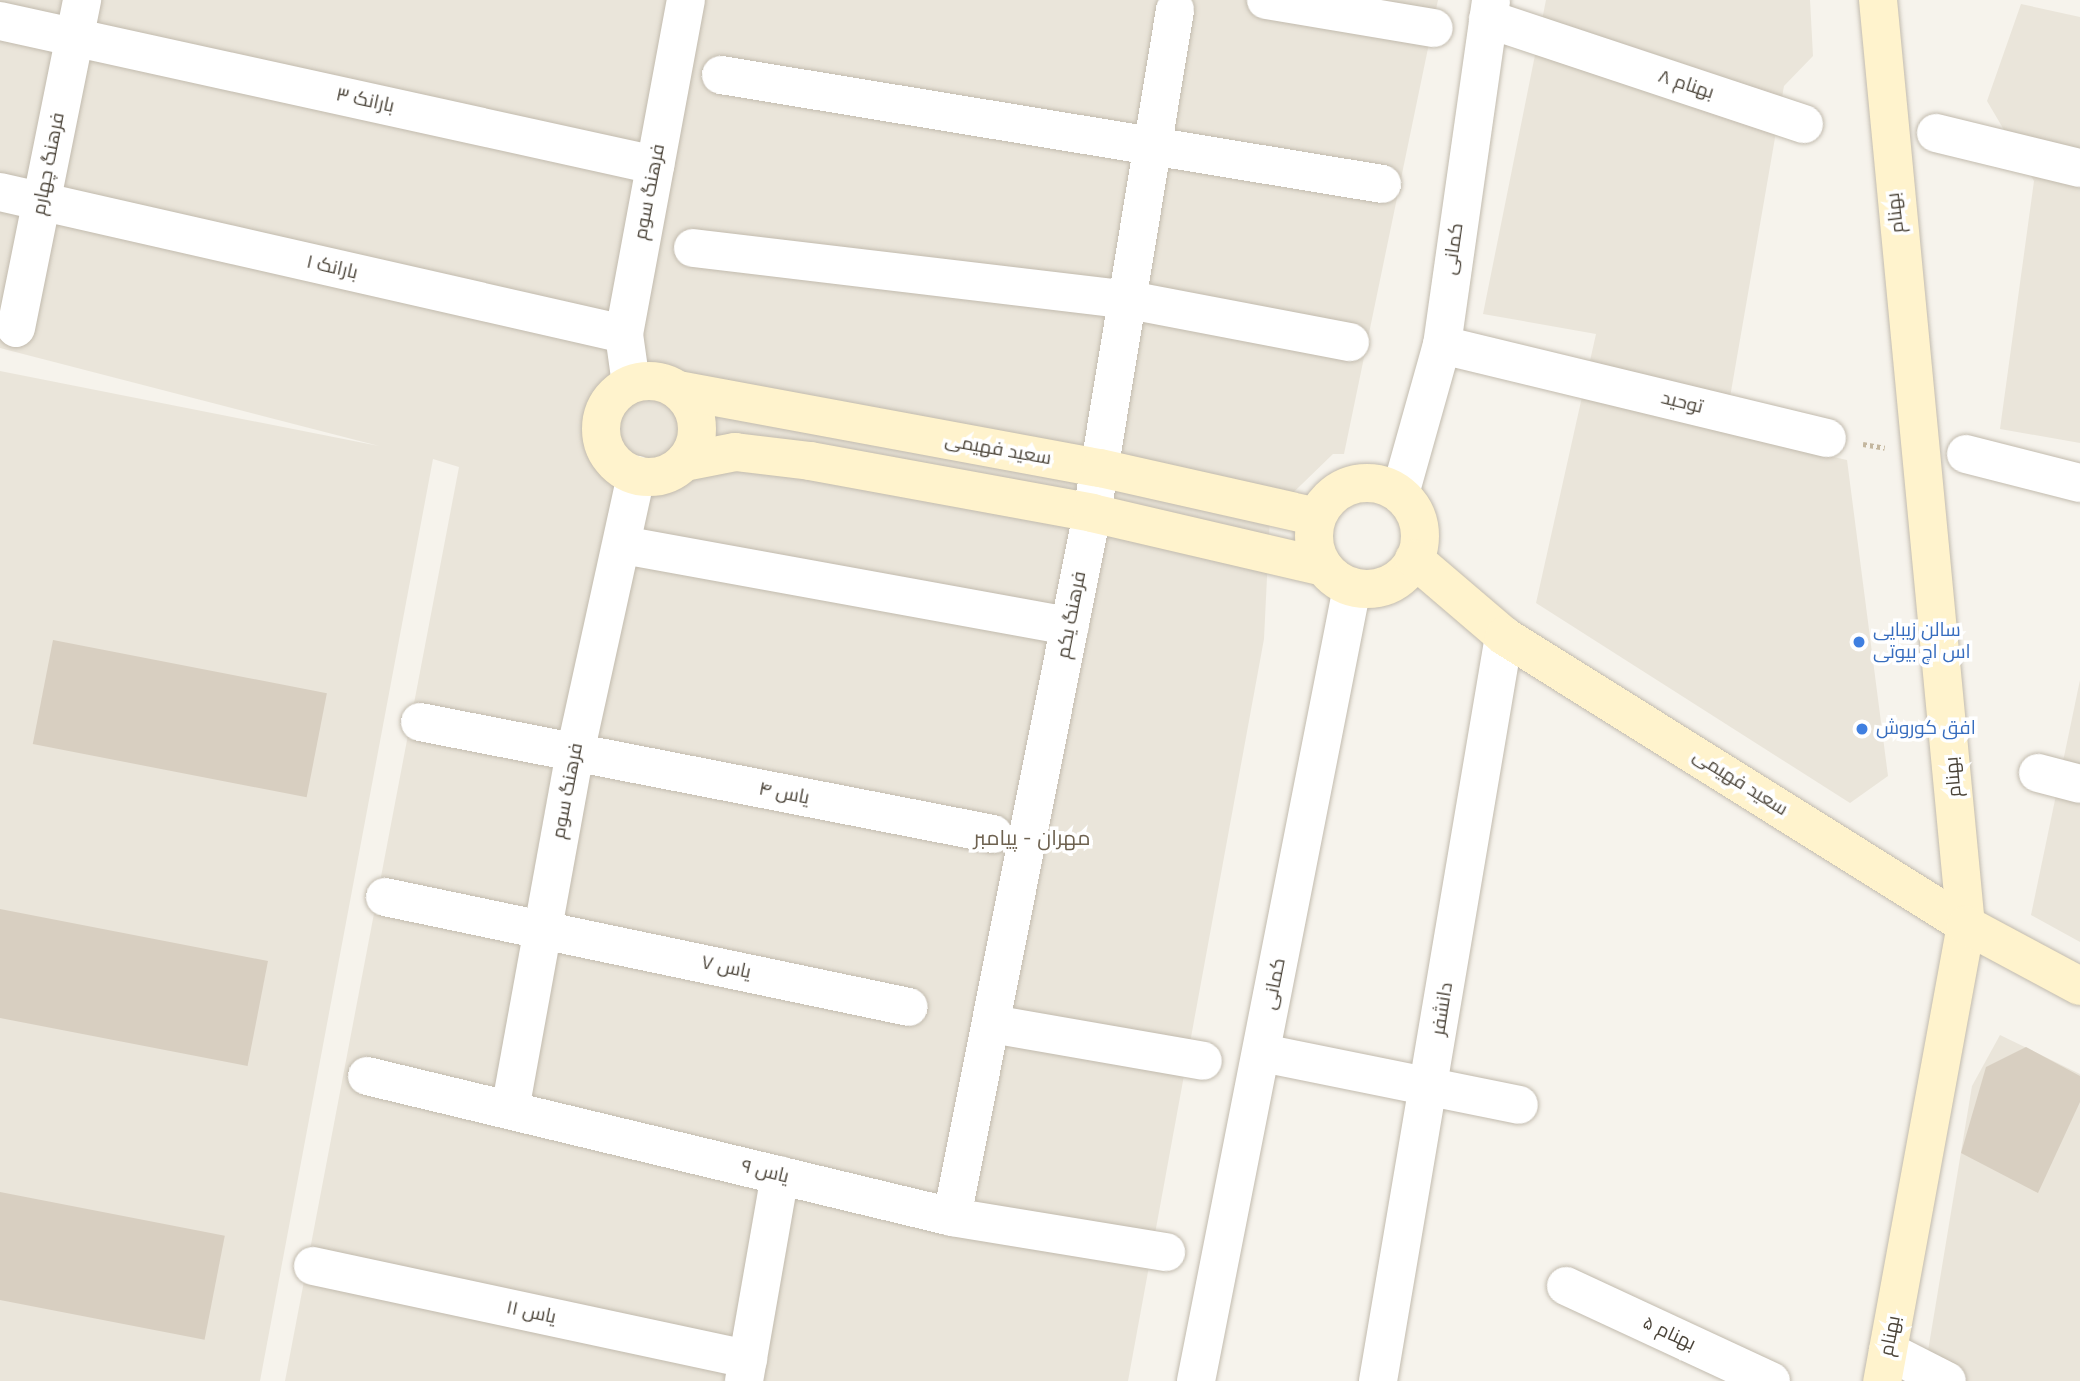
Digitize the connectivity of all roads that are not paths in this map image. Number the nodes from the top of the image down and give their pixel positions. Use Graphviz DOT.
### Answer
graph roads {
  1 [pos="82,0"];
  2 [pos="685,0"];
  3 [pos="1266,0"];
  4 [pos="1878,0"];
  5 [pos="1175,10"];
  6 [pos="1489,10"];
  7 [pos="0,20"];
  8 [pos="1434,28"];
  9 [pos="74,37"];
  10 [pos="722,75"];
  11 [pos="1804,124"];
  12 [pos="1936,133"];
  13 [pos="1154,149"];
  14 [pos="655,165"];
  15 [pos="2080,168"];
  16 [pos="1382,184"];
  17 [pos="0,192"];
  18 [pos="41,202"];
  19 [pos="693,248"];
  20 [pos="1129,300"];
  21 [pos="16,328"];
  22 [pos="624,334"];
  23 [pos="1349,342"];
  24 [pos="1442,345"];
  25 [pos="631,384"];
  26 [pos="678,390"];
  27 [pos="1827,438"];
  28 [pos="1966,454"];
  29 [pos="684,462"];
  30 [pos="1100,468"];
  31 [pos="636,475"];
  32 [pos="2080,483"];
  33 [pos="1400,494"];
  34 [pos="1092,513"];
  35 [pos="1317,517"];
  36 [pos="623,545"];
  37 [pos="1414,559"];
  38 [pos="1338,577"];
  39 [pos="1070,626"];
  40 [pos="1504,636"];
  41 [pos="420,722"];
  42 [pos="575,753"];
  43 [pos="2038,773"];
  44 [pos="2080,784"];
  45 [pos="993,834"];
  46 [pos="385,897"];
  47 [pos="1966,925"];
  48 [pos="543,929"];
  49 [pos="2080,986"];
  50 [pos="909,1007"];
  51 [pos="992,1024"];
  52 [pos="1262,1053"];
  53 [pos="1203,1061"];
  54 [pos="367,1076"];
  55 [pos="1430,1087"];
  56 [pos="1519,1105"];
  57 [pos="510,1110"];
  58 [pos="779,1175"];
  59 [pos="952,1217"];
  60 [pos="1166,1252"];
  61 [pos="313,1266"];
  62 [pos="1566,1286"];
  63 [pos="1885,1366"];
  64 [pos="746,1370"];
  65 [pos="1196,1381"];
  66 [pos="1378,1381"];
  67 [pos="1771,1381"];
  68 [pos="1947,1381"];
  1 -- 9 [label="street, فرهنگ چهارم"];
  2 -- 14 [label="street, فرهنگ سوم"];
  3 -- 8 [label="street"];
  4 -- 47 [label="main road, بهنام"];
  5 -- 13 [label="street, فرهنگ یکم"];
  6 -- 11 [label="street, بهنام ۸"];
  6 -- 24 [label="street, کمانی"];
  7 -- 9 [label="street, بارانک ۳"];
  9 -- 14 [label="street, بارانک ۳"];
  9 -- 18 [label="street, فرهنگ چهارم"];
  10 -- 13 [label="street"];
  12 -- 15 [label="street"];
  13 -- 16 [label="street"];
  13 -- 20 [label="street, فرهنگ یکم"];
  14 -- 22 [label="street, فرهنگ سوم"];
  17 -- 18 [label="street, بارانک ۱"];
  18 -- 21 [label="street, فرهنگ چهارم"];
  18 -- 22 [label="street, بارانک ۱"];
  19 -- 20 [label="street"];
  20 -- 23 [label="street"];
  20 -- 30 [label="street, فرهنگ یکم"];
  22 -- 25 [label="street, فرهنگ سوم"];
  24 -- 27 [label="street, توحید"];
  24 -- 33 [label="street, کمانی"];
  25 -- 26 [label="main road"];
  25 -- 31 [label="main road"];
  26 -- 29 [label="main road"];
  26 -- 30 [label="main road, سعید فهیمی"];
  28 -- 32 [label="street"];
  29 -- 31 [label="main road"];
  29 -- 34 [label="main road"];
  30 -- 34 [label="street, فرهنگ یکم"];
  30 -- 35 [label="main road, سعید فهیمی"];
  31 -- 36 [label="street, فرهنگ سوم"];
  33 -- 35 [label="main road"];
  33 -- 37 [label="main road"];
  34 -- 38 [label="main road"];
  34 -- 39 [label="street, فرهنگ یکم"];
  35 -- 38 [label="main road"];
  36 -- 39 [label="street"];
  36 -- 42 [label="street, فرهنگ سوم"];
  37 -- 38 [label="main road"];
  37 -- 40 [label="main road, سعید فهیمی"];
  38 -- 52 [label="street, کمانی"];
  39 -- 51 [label="street, فرهنگ یکم"];
  40 -- 47 [label="main road, سعید فهیمی"];
  40 -- 55 [label="street, دانشفر"];
  41 -- 42 [label="street, یاس ۴"];
  42 -- 45 [label="street, یاس ۴"];
  42 -- 48 [label="street, فرهنگ سوم"];
  43 -- 44 [label="street"];
  46 -- 48 [label="street, یاس ۷"];
  47 -- 49 [label="main road, سعید فهیمی"];
  47 -- 63 [label="main road, بهنام"];
  48 -- 50 [label="street, یاس ۷"];
  48 -- 57 [label="street, فرهنگ سوم"];
  51 -- 53 [label="street"];
  51 -- 59 [label="street, فرهنگ یکم"];
  52 -- 55 [label="street"];
  52 -- 65 [label="street, کمانی"];
  54 -- 57 [label="street, یاس ۹"];
  55 -- 56 [label="street"];
  55 -- 66 [label="street, دانشفر"];
  57 -- 58 [label="street, یاس ۹"];
  58 -- 59 [label="street, یاس ۹"];
  58 -- 64 [label="street"];
  59 -- 60 [label="street, یاس ۹"];
  61 -- 64 [label="street, یاس ۱۱"];
  62 -- 67 [label="street, بهنام ۵"];
  63 -- 68 [label="street"];
}
